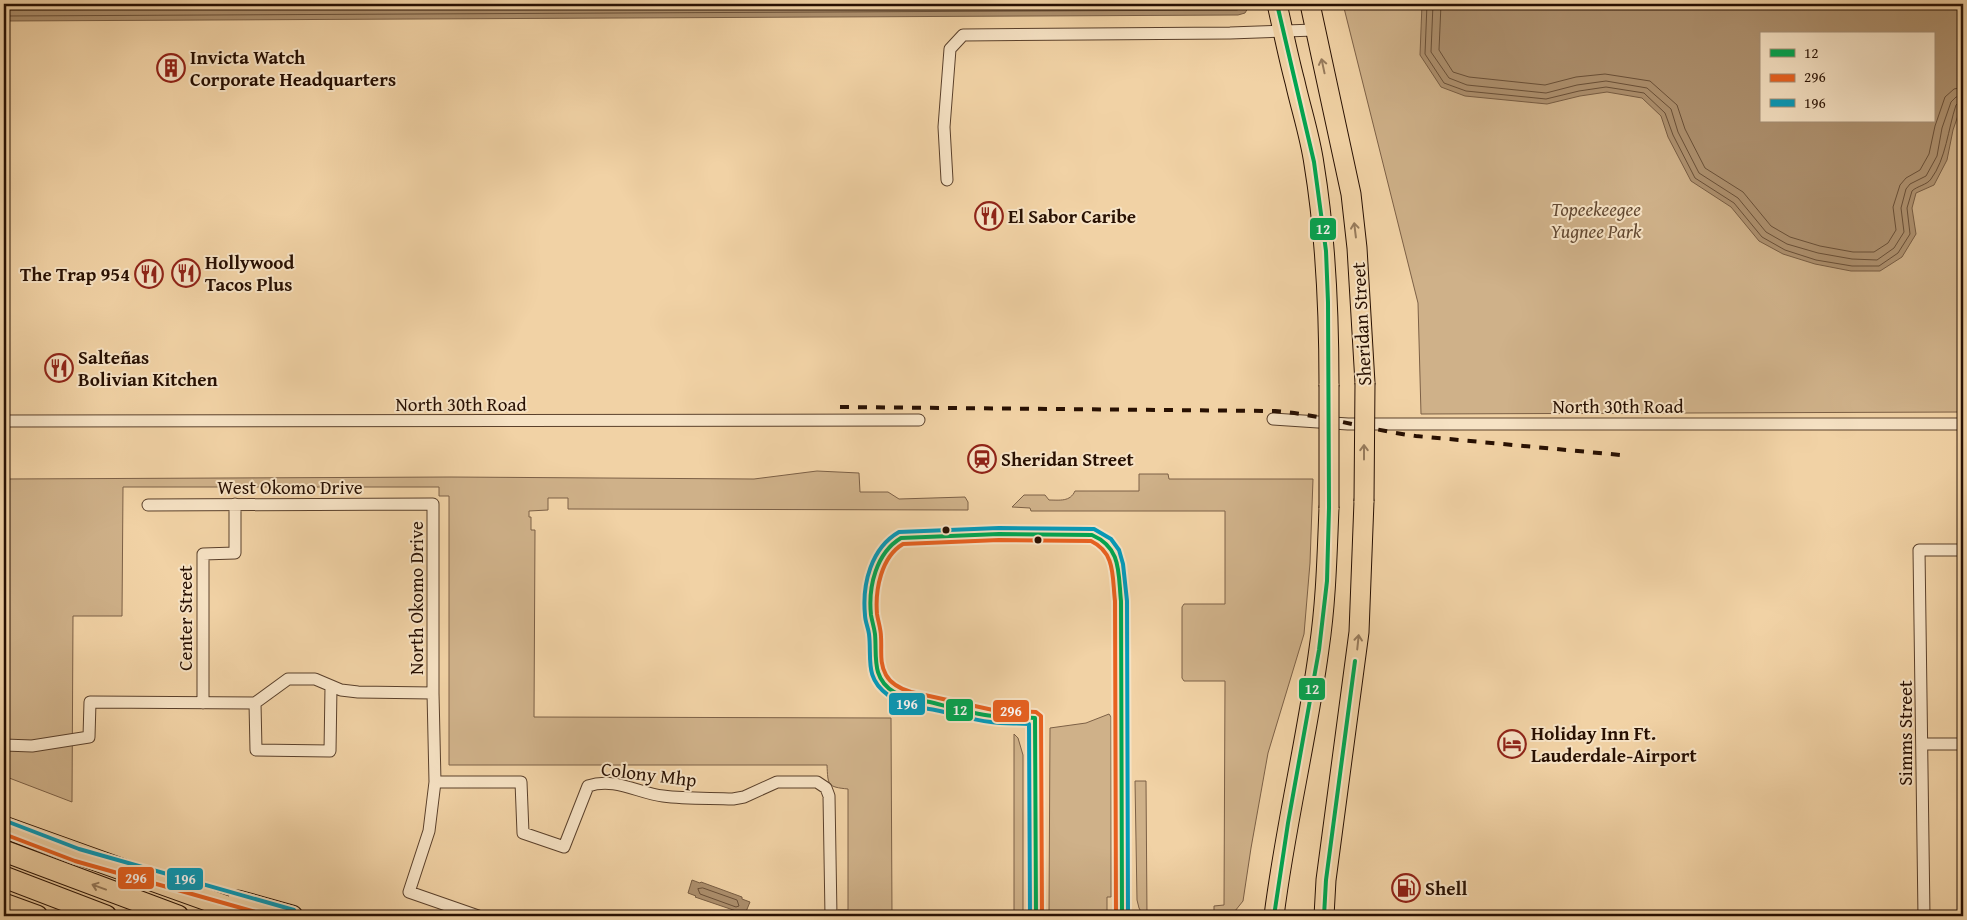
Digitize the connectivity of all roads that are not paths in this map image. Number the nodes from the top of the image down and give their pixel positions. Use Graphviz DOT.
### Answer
graph roads {
  1 [pos="1277,4"];
  2 [pos="1310,4"];
  3 [pos="1315,30"];
  4 [pos="1283,31"];
  5 [pos="947,180"];
  6 [pos="1273,419"];
  7 [pos="919,420"];
  8 [pos="4,421"];
  9 [pos="1963,424"];
  10 [pos="235,504"];
  11 [pos="433,504"];
  12 [pos="148,505"];
  13 [pos="1963,550"];
  14 [pos="331,687"];
  15 [pos="433,693"];
  16 [pos="203,703"];
  17 [pos="255,703"];
  18 [pos="1922,744"];
  19 [pos="1963,744"];
  20 [pos="4,745"];
  21 [pos="435,782"];
  22 [pos="4,827"];
  23 [pos="4,851"];
  24 [pos="77,854"];
  25 [pos="4,878"];
  26 [pos="4,904"];
  27 [pos="37,916"];
  28 [pos="106,916"];
  29 [pos="178,916"];
  30 [pos="252,916"];
  31 [pos="292,916"];
  32 [pos="478,916"];
  33 [pos="831,916"];
  34 [pos="1274,916"];
  35 [pos="1324,916"];
  36 [pos="1924,916"];
  1 -- 4 [label="main road, Sheridan Street"];
  2 -- 3 [label="main road, Sheridan Street"];
  3 -- 4 [label="street"];
  35 -- 3 [label="main road, Sheridan Street, one-way, bridge"];
  4 -- 5 [label="street"];
  4 -- 34 [label="main road, Sheridan Street, bridge"];
  6 -- 9 [label="street, North 30th Road"];
  7 -- 8 [label="street, North 30th Road"];
  10 -- 11 [label="street, West Okomo Drive"];
  10 -- 12 [label="street, West Okomo Drive"];
  10 -- 16 [label="street, Center Street"];
  11 -- 15 [label="street, North Okomo Drive"];
  13 -- 18 [label="street, Simms Street"];
  14 -- 15 [label="street"];
  14 -- 17 [label="street"];
  14 -- 17 [label="street"];
  15 -- 21 [label="street, North Okomo Drive"];
  16 -- 17 [label="street"];
  16 -- 20 [label="street"];
  18 -- 19 [label="street"];
  18 -- 36 [label="street, Simms Street"];
  21 -- 32 [label="street, North Okomo Drive"];
  21 -- 33 [label="street, Colony Mhp"];
  22 -- 24 [label="highway"];
  29 -- 23 [label="highway, one-way"];
  24 -- 30 [label="highway"];
  24 -- 31 [label="highway"];
  25 -- 28 [label="highway"];
  26 -- 27 [label="highway"];
}
